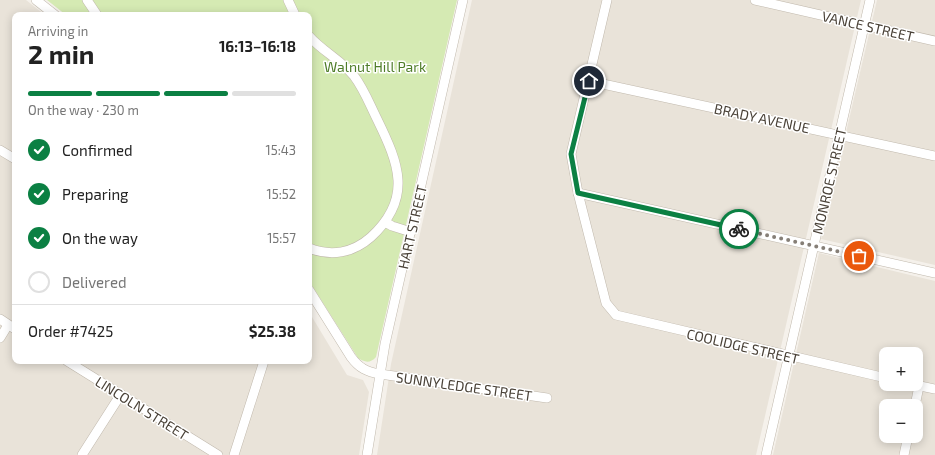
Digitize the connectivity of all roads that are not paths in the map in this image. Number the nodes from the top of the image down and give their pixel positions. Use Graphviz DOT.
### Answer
graph roads {
  1 [pos="36,0"];
  2 [pos="87,0"];
  3 [pos="288,0"];
  4 [pos="463,0"];
  5 [pos="607,0"];
  6 [pos="755,0"];
  7 [pos="870,0"];
  8 [pos="51,12"];
  9 [pos="95,12"];
  10 [pos="294,12"];
  11 [pos="865,25"];
  12 [pos="312,39"];
  13 [pos="935,41"];
  14 [pos="589,81"];
  15 [pos="840,135"];
  16 [pos="0,150"];
  17 [pos="935,156"];
  18 [pos="12,157"];
  19 [pos="578,193"];
  20 [pos="385,222"];
  21 [pos="410,232"];
  22 [pos="814,246"];
  23 [pos="312,249"];
  24 [pos="935,273"];
  25 [pos="312,295"];
  26 [pos="0,319"];
  27 [pos="12,327"];
  28 [pos="0,338"];
  29 [pos="788,356"];
  30 [pos="72,364"];
  31 [pos="263,364"];
  32 [pos="380,374"];
  33 [pos="879,376"];
  34 [pos="923,387"];
  35 [pos="935,389"];
  36 [pos="121,394"];
  37 [pos="547,398"];
  38 [pos="907,443"];
  39 [pos="82,455"];
  40 [pos="217,455"];
  41 [pos="234,455"];
  42 [pos="367,455"];
  43 [pos="766,455"];
  44 [pos="904,455"];
  1 -- 8 [label="street"];
  2 -- 9 [label="street"];
  3 -- 10 [label="street"];
  4 -- 21 [label="street, HART STREET"];
  5 -- 14 [label="street"];
  6 -- 11 [label="street, VANCE STREET"];
  7 -- 11 [label="street, MONROE STREET"];
  11 -- 13 [label="street, VANCE STREET"];
  11 -- 15 [label="street, MONROE STREET"];
  12 -- 20 [label="street"];
  14 -- 15 [label="street, BRADY AVENUE"];
  14 -- 19 [label="street"];
  15 -- 17 [label="street, BRADY AVENUE"];
  15 -- 22 [label="street, MONROE STREET"];
  16 -- 18 [label="street"];
  19 -- 22 [label="street"];
  19 -- 29 [label="street, COOLIDGE STREET"];
  20 -- 21 [label="street"];
  20 -- 23 [label="street"];
  21 -- 32 [label="street, HART STREET"];
  22 -- 24 [label="street"];
  22 -- 29 [label="street, MONROE STREET"];
  25 -- 32 [label="street, SUNNYLEDGE STREET"];
  26 -- 27 [label="street"];
  27 -- 28 [label="street"];
  29 -- 33 [label="street, COOLIDGE STREET"];
  29 -- 43 [label="street, MONROE STREET"];
  30 -- 36 [label="street, LINCOLN STREET"];
  31 -- 41 [label="street"];
  32 -- 37 [label="street, SUNNYLEDGE STREET"];
  32 -- 42 [label="street, HART STREET"];
  34 -- 35 [label="street"];
  36 -- 39 [label="street"];
  36 -- 40 [label="street, LINCOLN STREET"];
  38 -- 44 [label="street"];
}
